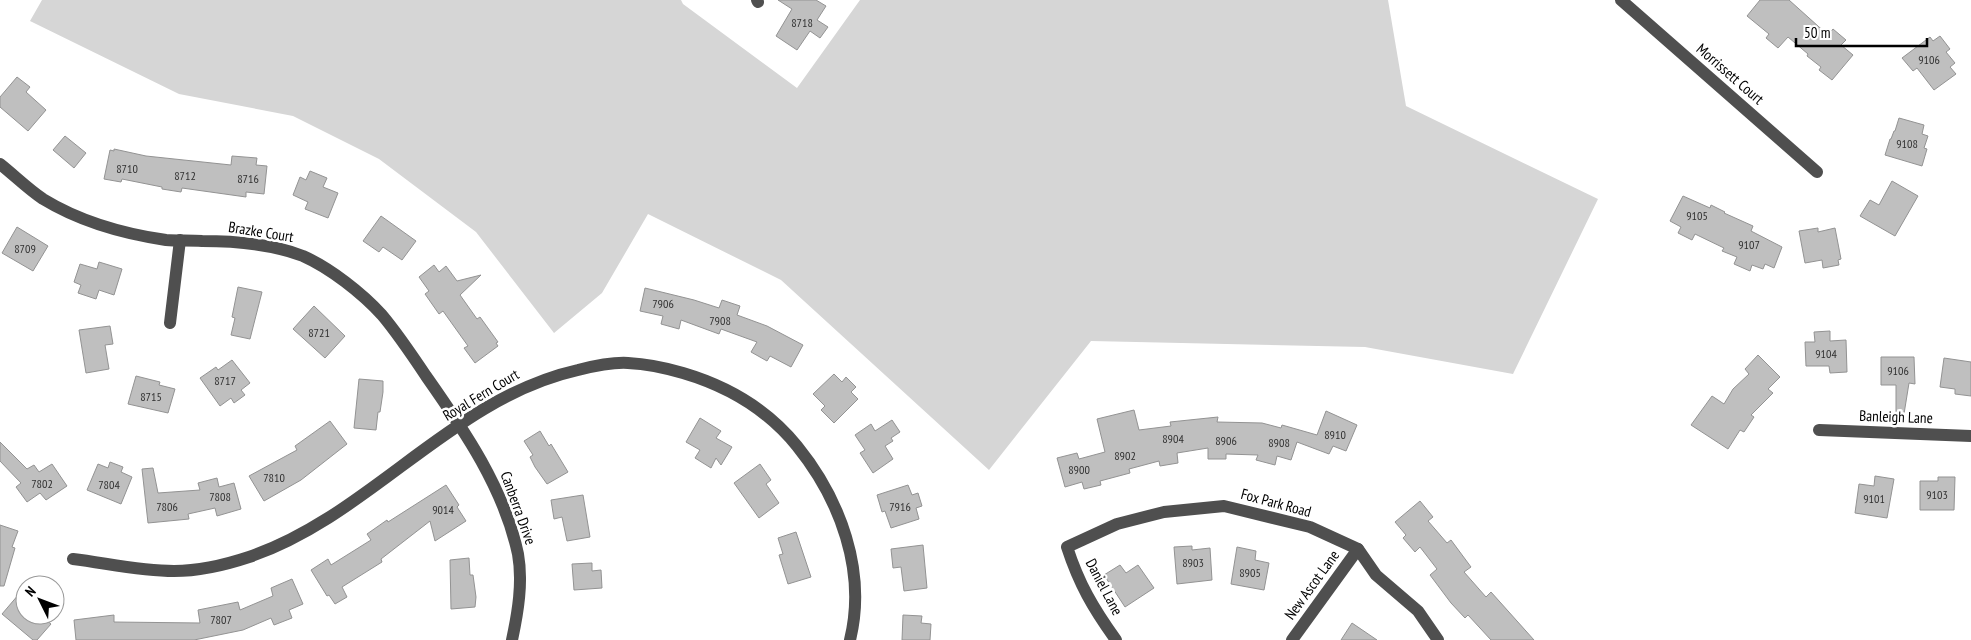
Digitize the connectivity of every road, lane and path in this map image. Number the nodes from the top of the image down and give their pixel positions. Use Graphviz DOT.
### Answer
graph roads {
  1 [pos="1621,0"];
  2 [pos="0,164"];
  3 [pos="1817,172"];
  4 [pos="180,240"];
  5 [pos="170,324"];
  6 [pos="459,424"];
  7 [pos="1819,430"];
  8 [pos="1971,436"];
  9 [pos="1066,547"];
  10 [pos="1358,549"];
  11 [pos="73,559"];
  12 [pos="512,640"];
  13 [pos="850,640"];
  14 [pos="1116,640"];
  15 [pos="1292,640"];
  16 [pos="1438,640"];
  1 -- 3 [label="street, Morrissett Court"];
  2 -- 4 [label="street, Brazke Court"];
  4 -- 5 [label="street"];
  4 -- 6 [label="street, Brazke Court"];
  6 -- 11 [label="street, Royal Fern Court"];
  6 -- 12 [label="street, Canberra Drive"];
  6 -- 13 [label="street, Royal Fern Court"];
  7 -- 8 [label="street, Banleigh Lane"];
  9 -- 10 [label="street, Fox Park Road"];
  9 -- 14 [label="street, Daniel Lane"];
  10 -- 15 [label="street, New Ascot Lane"];
  10 -- 16 [label="street"];
}
